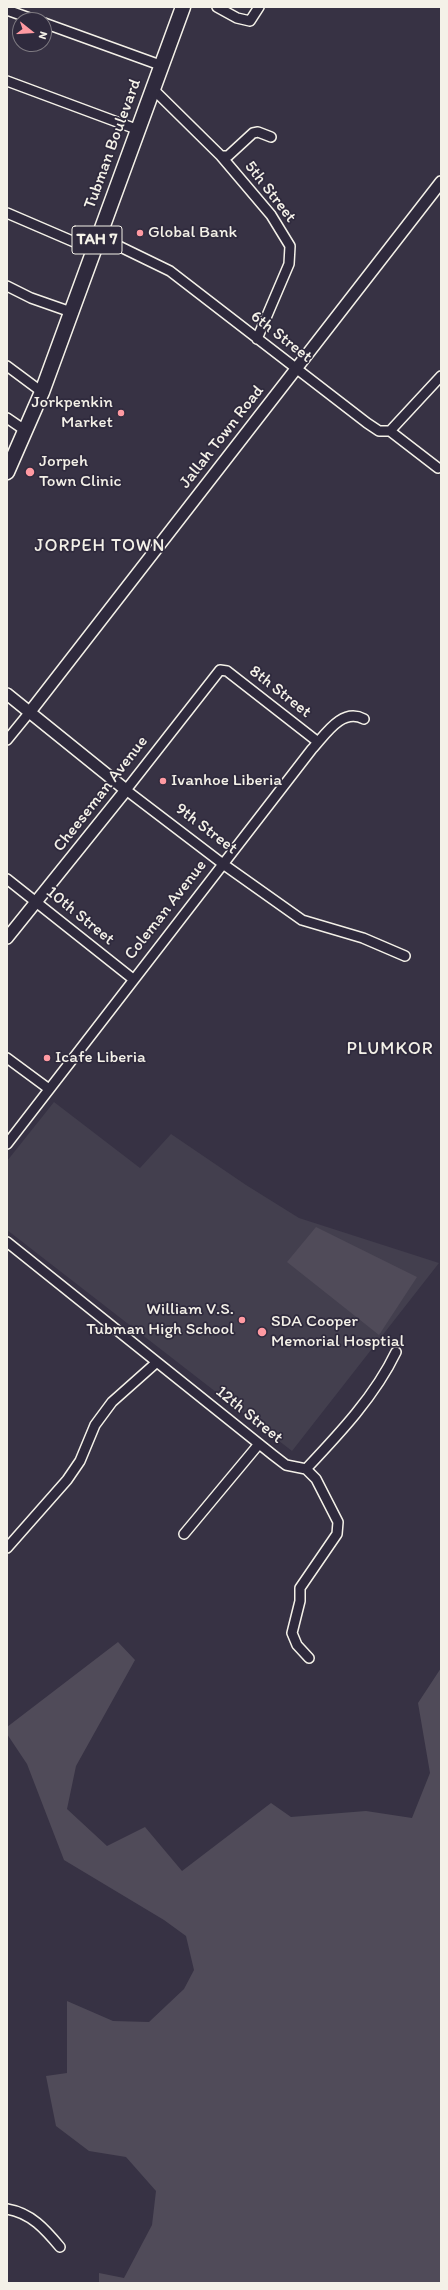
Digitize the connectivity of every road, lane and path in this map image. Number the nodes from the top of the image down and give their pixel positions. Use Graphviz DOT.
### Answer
graph roads {
  1 [pos="182,7"];
  2 [pos="217,7"];
  3 [pos="259,7"];
  4 [pos="52,26"];
  5 [pos="160,65"];
  6 [pos="7,81"];
  7 [pos="152,88"];
  8 [pos="136,129"];
  9 [pos="271,137"];
  10 [pos="221,156"];
  11 [pos="441,182"];
  12 [pos="7,213"];
  13 [pos="98,236"];
  14 [pos="93,250"];
  15 [pos="7,286"];
  16 [pos="71,312"];
  17 [pos="257,339"];
  18 [pos="7,366"];
  19 [pos="296,370"];
  20 [pos="441,376"];
  21 [pos="42,392"];
  22 [pos="7,418"];
  23 [pos="390,431"];
  24 [pos="26,432"];
  25 [pos="438,468"];
  26 [pos="7,472"];
  27 [pos="220,670"];
  28 [pos="7,694"];
  29 [pos="29,713"];
  30 [pos="364,719"];
  31 [pos="7,740"];
  32 [pos="318,742"];
  33 [pos="126,790"];
  34 [pos="223,864"];
  35 [pos="7,879"];
  36 [pos="36,902"];
  37 [pos="7,938"];
  38 [pos="405,956"];
  39 [pos="133,979"];
  40 [pos="7,1058"];
  41 [pos="49,1090"];
  42 [pos="7,1144"];
  43 [pos="7,1242"];
  44 [pos="396,1352"];
  45 [pos="157,1362"];
  46 [pos="259,1444"];
  47 [pos="306,1469"];
  48 [pos="184,1534"];
  49 [pos="7,1548"];
  50 [pos="308,1658"];
  51 [pos="7,2209"];
  52 [pos="60,2246"];
  1 -- 5 [label="highway, Tubman Boulevard / TAH 7"];
  2 -- 3 [label="street"];
  4 -- 5 [label="street"];
  5 -- 7 [label="highway, Tubman Boulevard / TAH 7"];
  6 -- 8 [label="street"];
  7 -- 8 [label="highway, Tubman Boulevard / TAH 7"];
  7 -- 10 [label="street, 5th Street"];
  8 -- 13 [label="highway, Tubman Boulevard / TAH 7"];
  9 -- 10 [label="street"];
  10 -- 17 [label="street, 5th Street"];
  11 -- 19 [label="street, Jallah Town Road"];
  12 -- 14 [label="street"];
  13 -- 14 [label="highway, Tubman Boulevard / TAH 7"];
  13 -- 17 [label="street, 6th Street"];
  14 -- 16 [label="highway, Tubman Boulevard / TAH 7"];
  15 -- 16 [label="street"];
  16 -- 21 [label="highway, Tubman Boulevard / TAH 7"];
  17 -- 19 [label="street, 6th Street"];
  18 -- 21 [label="street"];
  19 -- 23 [label="street, 6th Street"];
  19 -- 29 [label="street, Jallah Town Road"];
  20 -- 23 [label="street"];
  21 -- 24 [label="highway, Tubman Boulevard / TAH 7"];
  22 -- 24 [label="street"];
  23 -- 25 [label="street, 6th Street"];
  24 -- 26 [label="highway, Tubman Boulevard / TAH 7"];
  27 -- 32 [label="street, 8th Street"];
  27 -- 33 [label="street, Cheeseman Avenue"];
  28 -- 29 [label="street, 9th Street"];
  29 -- 31 [label="street"];
  29 -- 33 [label="street, 9th Street"];
  30 -- 32 [label="street, Coleman Avenue"];
  32 -- 34 [label="street, Coleman Avenue"];
  33 -- 34 [label="street, 9th Street"];
  33 -- 36 [label="street, Cheeseman Avenue"];
  34 -- 38 [label="street, 9th Street"];
  34 -- 39 [label="street, Coleman Avenue"];
  35 -- 36 [label="street, 10th Street"];
  36 -- 37 [label="street, Cheeseman Avenue"];
  36 -- 39 [label="street, 10th Street"];
  39 -- 41 [label="street, Coleman Avenue"];
  40 -- 41 [label="street"];
  41 -- 42 [label="street, Coleman Avenue"];
  43 -- 45 [label="street, 12th Street"];
  44 -- 47 [label="street"];
  45 -- 46 [label="street, 12th Street"];
  45 -- 49 [label="street"];
  46 -- 47 [label="street, 12th Street"];
  46 -- 48 [label="street"];
  47 -- 50 [label="street"];
  51 -- 52 [label="street"];
}
